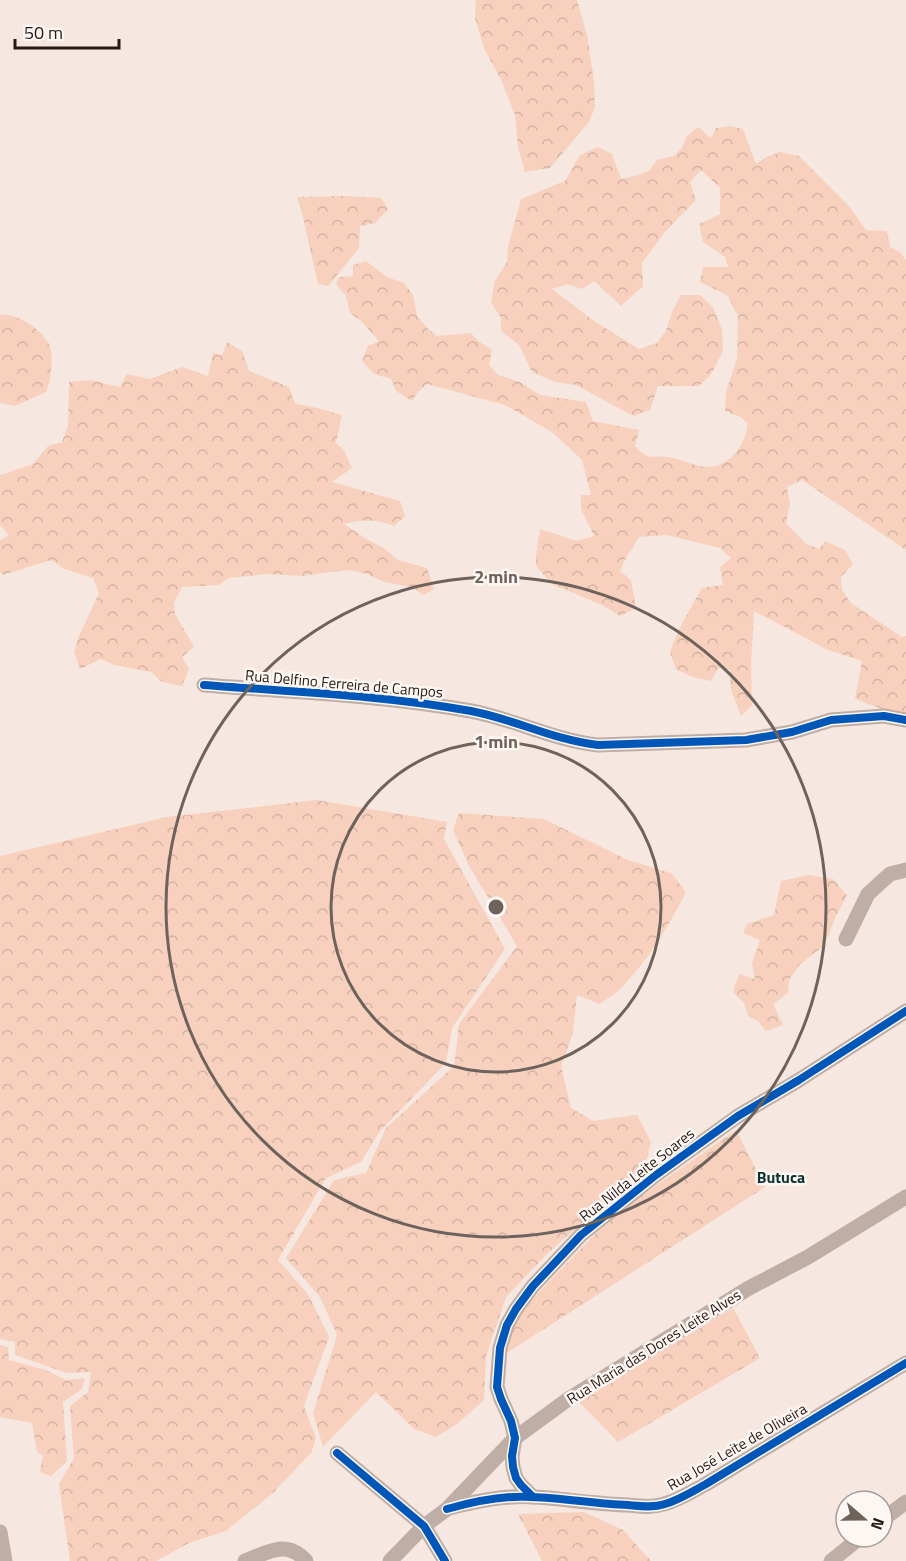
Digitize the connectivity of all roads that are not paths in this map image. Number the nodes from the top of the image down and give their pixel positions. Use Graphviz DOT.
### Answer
graph roads {
  1 [pos="204,685"];
  2 [pos="906,720"];
  3 [pos="906,870"];
  4 [pos="846,939"];
  5 [pos="906,1011"];
  6 [pos="906,1197"];
  7 [pos="906,1363"];
  8 [pos="515,1438"];
  9 [pos="337,1453"];
  10 [pos="533,1497"];
  11 [pos="447,1509"];
  12 [pos="424,1526"];
  13 [pos="0,1532"];
  14 [pos="846,1549"];
  15 [pos="5,1561"];
  16 [pos="245,1561"];
  17 [pos="306,1561"];
  18 [pos="390,1561"];
  19 [pos="446,1561"];
  20 [pos="831,1561"];
  1 -- 2 [label="street, Rua Delfino Ferreira de Campos"];
  3 -- 4 [label="street"];
  5 -- 8 [label="street, Rua Nilda Leite Soares"];
  6 -- 8 [label="street, Rua Maria das Dores Leite Alves"];
  7 -- 10 [label="street, Rua José Leite de Oliveira"];
  8 -- 10 [label="street"];
  8 -- 11 [label="street, Rua Maria das Dores Leite Alves"];
  9 -- 12 [label="street"];
  10 -- 11 [label="street, Rua José Leite de Oliveira"];
  11 -- 12 [label="street, Rua Maria das Dores Leite Alves"];
  12 -- 18 [label="street, Rua Maria das Dores Leite Alves"];
  12 -- 19 [label="street"];
  13 -- 15 [label="street"];
  14 -- 20 [label="street"];
  16 -- 17 [label="street"];
}
